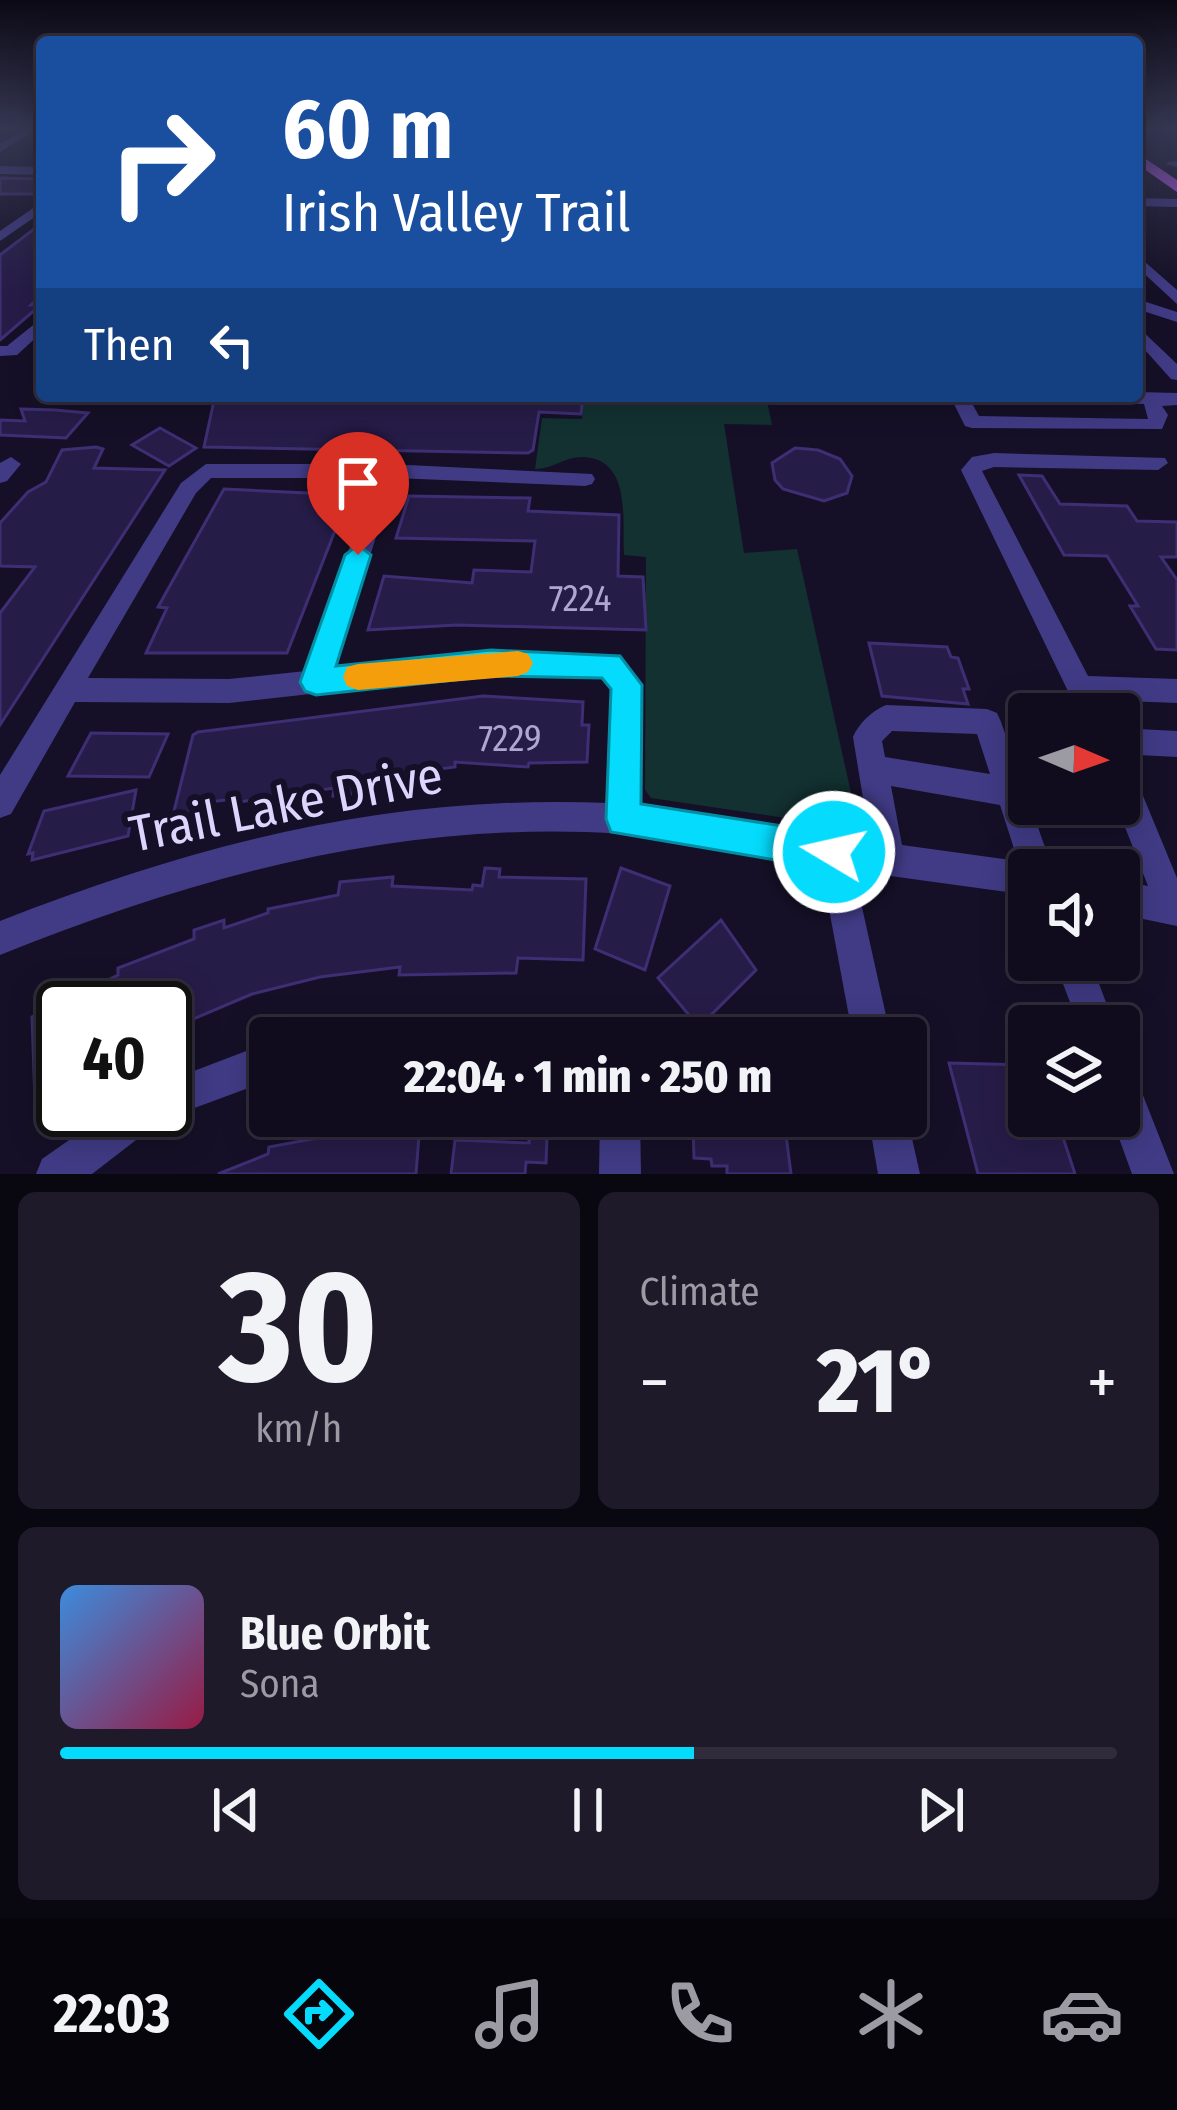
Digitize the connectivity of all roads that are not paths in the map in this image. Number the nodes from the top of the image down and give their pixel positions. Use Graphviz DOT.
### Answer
graph roads {
  1 [pos="1143,202"];
  2 [pos="1177,203"];
  3 [pos="36,210"];
  4 [pos="0,237"];
  5 [pos="1143,265"];
  6 [pos="1177,299"];
  7 [pos="1143,305"];
  8 [pos="1177,317"];
  9 [pos="36,327"];
  10 [pos="1143,338"];
  11 [pos="6,351"];
  12 [pos="1177,375"];
  13 [pos="1143,378"];
  14 [pos="1168,399"];
  15 [pos="962,402"];
  16 [pos="1158,463"];
  17 [pos="386,471"];
  18 [pos="585,479"];
  19 [pos="316,682"];
  20 [pos="1080,688"];
  21 [pos="67,690"];
  22 [pos="1177,691"];
  23 [pos="1083,693"];
  24 [pos="1140,742"];
  25 [pos="1177,744"];
  26 [pos="872,769"];
  27 [pos="1008,786"];
  28 [pos="1008,792"];
  29 [pos="0,803"];
  30 [pos="624,819"];
  31 [pos="1140,823"];
  32 [pos="834,852"];
  33 [pos="890,860"];
  34 [pos="1008,876"];
  35 [pos="1140,902"];
  36 [pos="1175,909"];
  37 [pos="0,938"];
  38 [pos="868,1017"];
  39 [pos="249,1068"];
  40 [pos="192,1091"];
  41 [pos="108,1137"];
  42 [pos="620,1137"];
  43 [pos="891,1137"];
  44 [pos="1139,1137"];
  45 [pos="57,1174"];
  46 [pos="620,1174"];
  47 [pos="899,1174"];
  48 [pos="1153,1174"];
  1 -- 2 [label="street"];
  3 -- 4 [label="street"];
  5 -- 6 [label="street"];
  7 -- 8 [label="street"];
  9 -- 11 [label="street"];
  10 -- 12 [label="street"];
  13 -- 14 [label="street"];
  14 -- 15 [label="street"];
  16 -- 20 [label="street"];
  17 -- 18 [label="street"];
  17 -- 19 [label="street"];
  17 -- 21 [label="street"];
  19 -- 21 [label="street"];
  19 -- 30 [label="street"];
  20 -- 22 [label="street"];
  20 -- 23 [label="street"];
  21 -- 29 [label="street"];
  24 -- 25 [label="street"];
  26 -- 27 [label="street"];
  26 -- 28 [label="street"];
  26 -- 33 [label="street"];
  30 -- 32 [label="street, Trail Lake Drive"];
  30 -- 37 [label="street, Trail Lake Drive"];
  31 -- 36 [label="street"];
  32 -- 33 [label="street, Trail Lake Drive"];
  32 -- 38 [label="street"];
  33 -- 34 [label="street, Trail Lake Drive"];
  35 -- 36 [label="street"];
  39 -- 40 [label="street"];
  41 -- 45 [label="street"];
  42 -- 46 [label="street"];
  43 -- 47 [label="street"];
  44 -- 48 [label="street"];
}
